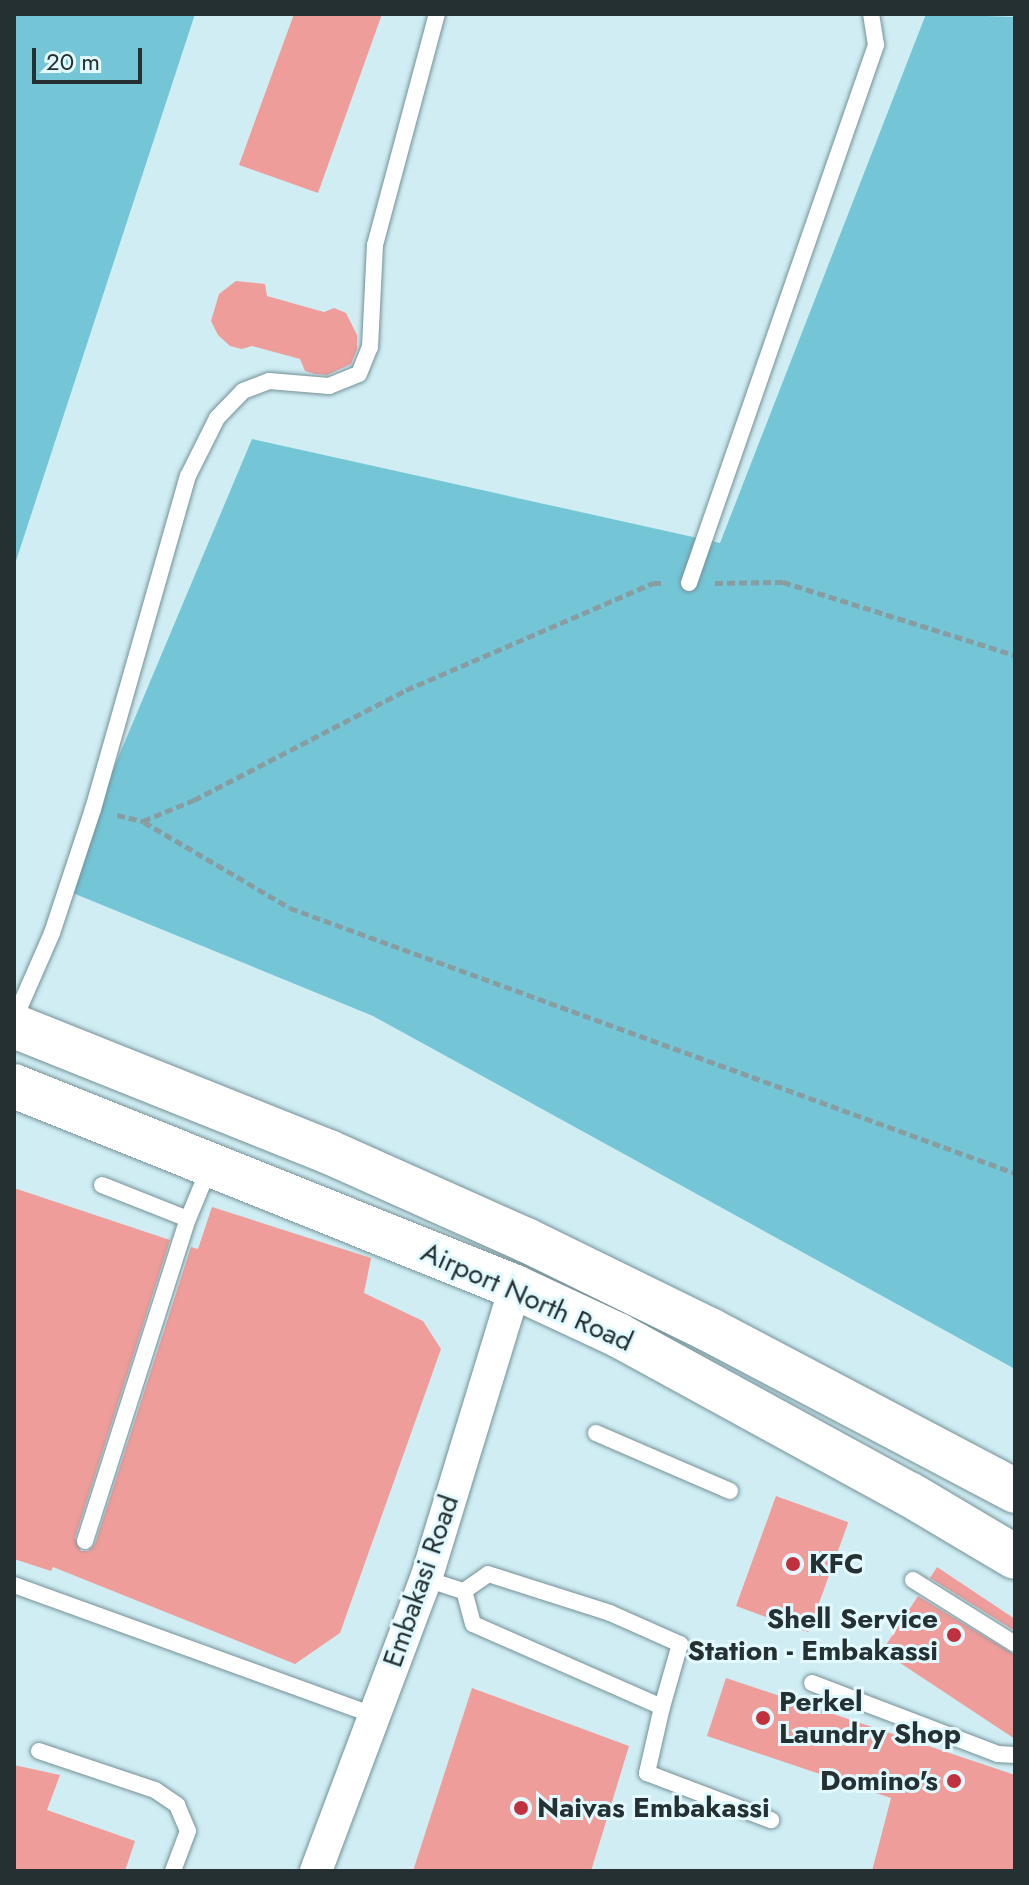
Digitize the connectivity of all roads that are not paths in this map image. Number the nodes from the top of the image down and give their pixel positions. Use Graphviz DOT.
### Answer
graph roads {
  1 [pos="437,14"];
  2 [pos="871,14"];
  3 [pos="689,583"];
  4 [pos="14,1023"];
  5 [pos="14,1086"];
  6 [pos="211,1165"];
  7 [pos="102,1185"];
  8 [pos="188,1219"];
  9 [pos="515,1287"];
  10 [pos="596,1433"];
  11 [pos="730,1491"];
  12 [pos="1015,1491"];
  13 [pos="85,1541"];
  14 [pos="1015,1557"];
  15 [pos="426,1579"];
  16 [pos="913,1580"];
  17 [pos="14,1585"];
  18 [pos="464,1591"];
  19 [pos="1015,1644"];
  20 [pos="812,1683"];
  21 [pos="662,1707"];
  22 [pos="373,1715"];
  23 [pos="39,1751"];
  24 [pos="1015,1755"];
  25 [pos="771,1820"];
  26 [pos="173,1871"];
  27 [pos="316,1871"];
  1 -- 4 [label="lane"];
  2 -- 3 [label="lane"];
  4 -- 12 [label="main road, Airport North Road"];
  5 -- 6 [label="main road, Airport North Road"];
  6 -- 8 [label="lane"];
  6 -- 9 [label="main road, Airport North Road"];
  7 -- 8 [label="lane"];
  8 -- 13 [label="lane"];
  9 -- 14 [label="main road, Airport North Road"];
  9 -- 15 [label="street, Embakasi Road"];
  10 -- 11 [label="lane"];
  15 -- 18 [label="lane"];
  15 -- 22 [label="street, Embakasi Road"];
  16 -- 19 [label="lane"];
  17 -- 22 [label="lane"];
  18 -- 21 [label="lane"];
  18 -- 21 [label="lane"];
  20 -- 24 [label="lane"];
  21 -- 25 [label="lane"];
  22 -- 27 [label="street, Embakasi Road"];
  23 -- 26 [label="lane"];
}
